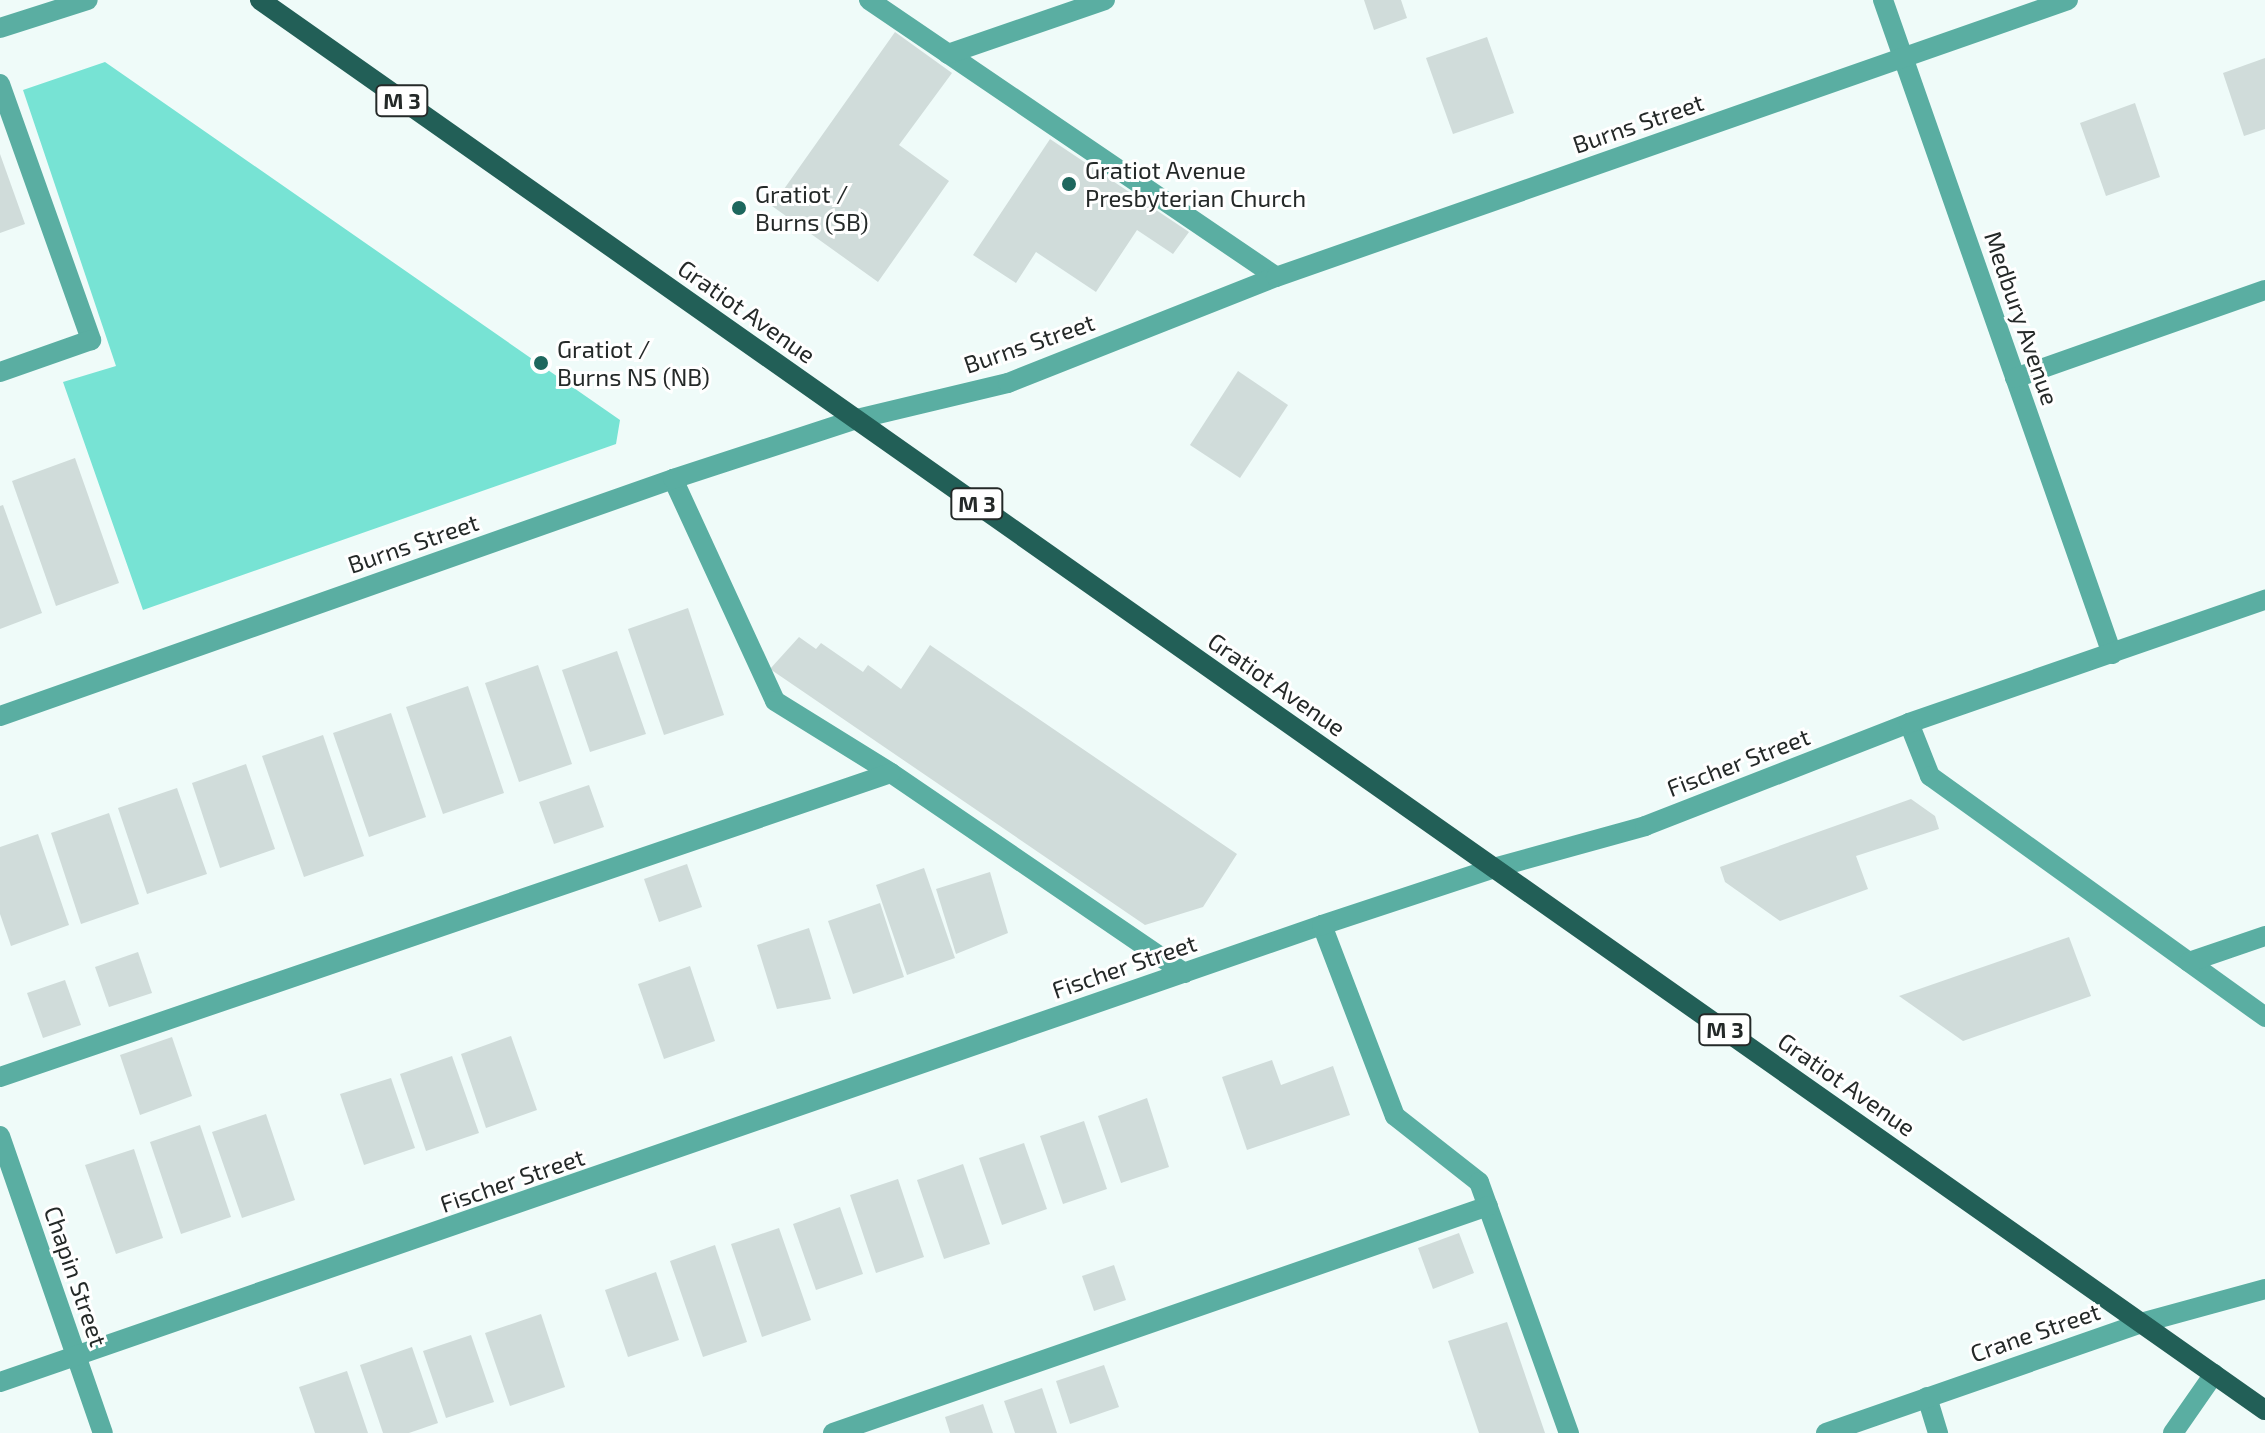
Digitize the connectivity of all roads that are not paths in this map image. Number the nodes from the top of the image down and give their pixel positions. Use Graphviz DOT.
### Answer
graph roads {
  1 [pos="88,0"];
  2 [pos="260,0"];
  3 [pos="869,0"];
  4 [pos="1105,0"];
  5 [pos="1883,0"];
  6 [pos="2068,0"];
  7 [pos="0,28"];
  8 [pos="948,54"];
  9 [pos="1903,58"];
  10 [pos="0,84"];
  11 [pos="1276,277"];
  12 [pos="2265,290"];
  13 [pos="0,372"];
  14 [pos="2015,378"];
  15 [pos="857,419"];
  16 [pos="673,479"];
  17 [pos="2265,600"];
  18 [pos="2112,654"];
  19 [pos="0,716"];
  20 [pos="1909,723"];
  21 [pos="891,773"];
  22 [pos="1494,868"];
  23 [pos="1322,925"];
  24 [pos="2265,936"];
  25 [pos="2189,962"];
  26 [pos="1184,973"];
  27 [pos="2265,1017"];
  28 [pos="0,1077"];
  29 [pos="0,1136"];
  30 [pos="1488,1206"];
  31 [pos="2265,1289"];
  32 [pos="2141,1323"];
  33 [pos="76,1356"];
  34 [pos="2214,1374"];
  35 [pos="0,1382"];
  36 [pos="1927,1397"];
  37 [pos="2265,1410"];
  38 [pos="103,1433"];
  39 [pos="833,1433"];
  40 [pos="1569,1433"];
  41 [pos="1826,1433"];
  42 [pos="1938,1433"];
  43 [pos="2173,1433"];
  1 -- 7 [label="street"];
  2 -- 15 [label="main road, Gratiot Avenue / M 3"];
  3 -- 8 [label="street"];
  4 -- 8 [label="street"];
  5 -- 9 [label="street, Medbury Avenue"];
  6 -- 9 [label="street, Burns Street"];
  8 -- 11 [label="street"];
  9 -- 11 [label="street, Burns Street"];
  9 -- 14 [label="street, Medbury Avenue"];
  10 -- 13 [label="street"];
  11 -- 15 [label="street, Burns Street"];
  12 -- 14 [label="street"];
  14 -- 18 [label="street, Medbury Avenue"];
  15 -- 16 [label="street, Burns Street"];
  15 -- 22 [label="main road, Gratiot Avenue / M 3"];
  16 -- 19 [label="street, Burns Street"];
  16 -- 21 [label="street"];
  17 -- 18 [label="street, Fischer Street"];
  18 -- 20 [label="street, Fischer Street"];
  20 -- 22 [label="street, Fischer Street"];
  20 -- 25 [label="street"];
  21 -- 26 [label="street"];
  21 -- 28 [label="street"];
  22 -- 23 [label="street, Fischer Street"];
  22 -- 32 [label="main road, Gratiot Avenue / M 3"];
  23 -- 26 [label="street, Fischer Street"];
  23 -- 30 [label="street"];
  24 -- 25 [label="street"];
  25 -- 27 [label="street"];
  26 -- 33 [label="street, Fischer Street"];
  29 -- 33 [label="street, Chapin Street"];
  30 -- 39 [label="street"];
  30 -- 40 [label="street"];
  31 -- 32 [label="street, Crane Street"];
  32 -- 34 [label="main road, Gratiot Avenue / M 3"];
  32 -- 36 [label="street, Crane Street"];
  33 -- 35 [label="street, Fischer Street"];
  33 -- 38 [label="street, Chapin Street"];
  34 -- 37 [label="main road, Gratiot Avenue / M 3"];
  34 -- 43 [label="street"];
  36 -- 41 [label="street, Crane Street"];
  36 -- 42 [label="street"];
}
